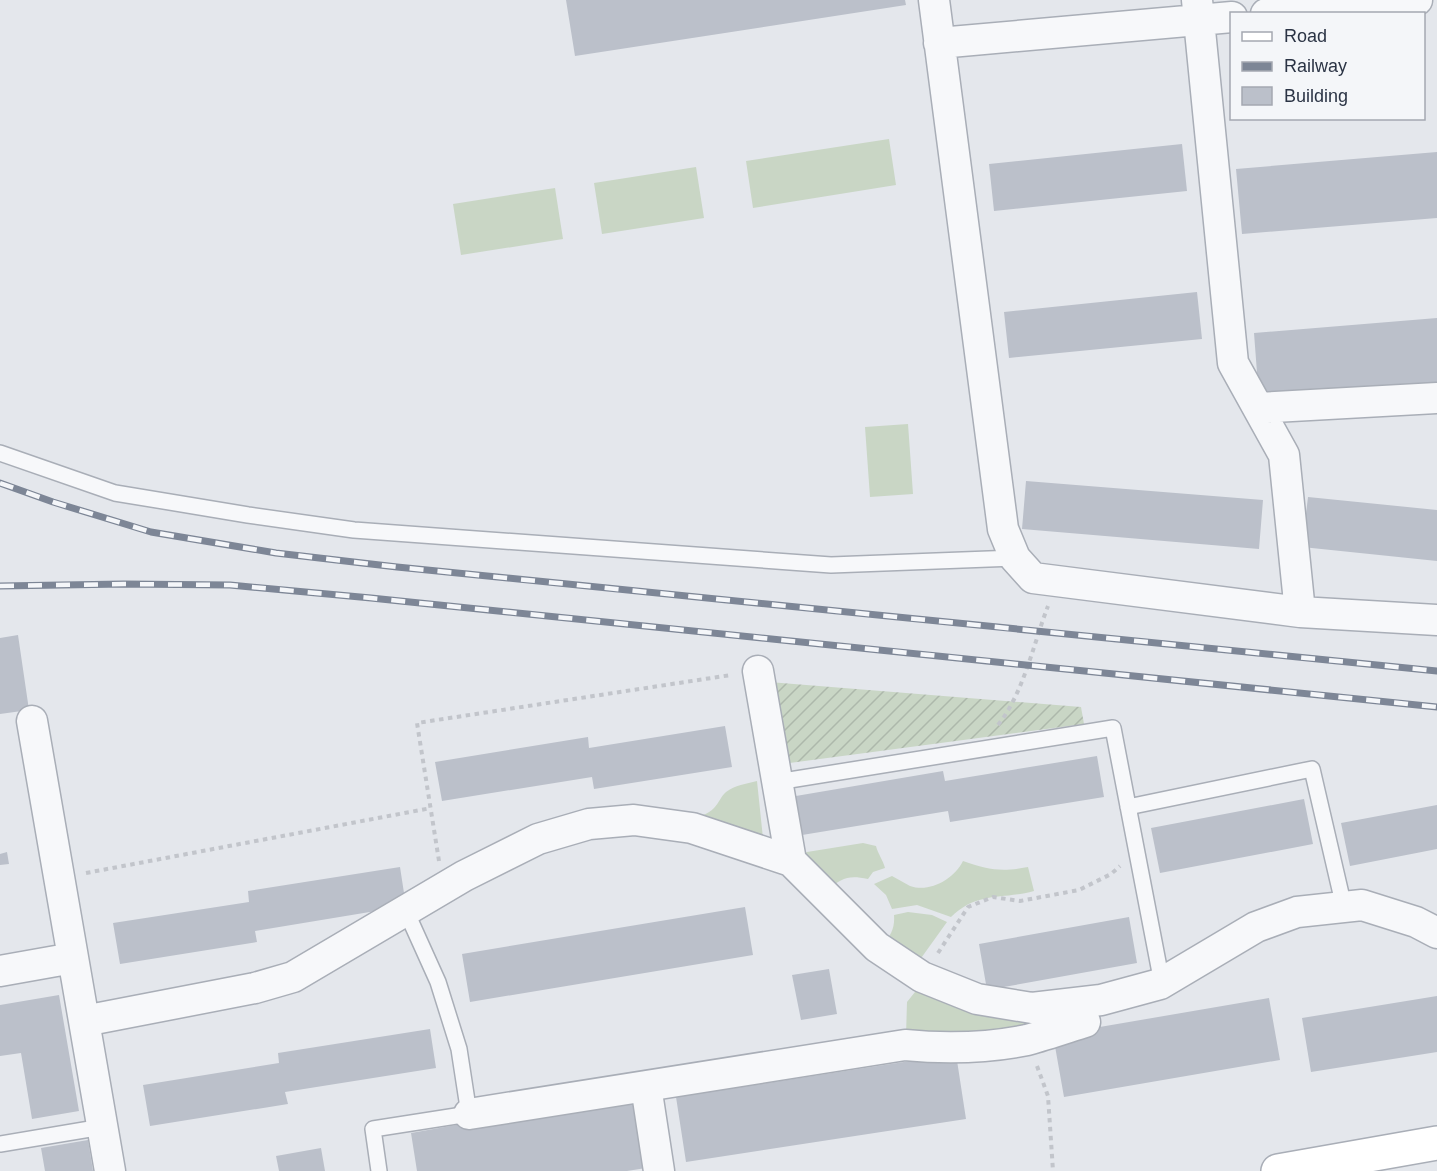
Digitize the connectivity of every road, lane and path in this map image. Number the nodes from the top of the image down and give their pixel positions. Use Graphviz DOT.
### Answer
graph roads {
  1 [pos="934,0"];
  2 [pos="1417,0"];
  3 [pos="1198,10"];
  4 [pos="1288,12"];
  5 [pos="1230,17"];
  6 [pos="939,43"];
  7 [pos="1437,398"];
  8 [pos="1258,408"];
  9 [pos="0,453"];
  10 [pos="1015,558"];
  11 [pos="1058,581"];
  12 [pos="1300,612"];
  13 [pos="1437,620"];
  14 [pos="758,671"];
  15 [pos="32,721"];
  16 [pos="979,750"];
  17 [pos="777,782"];
  18 [pos="1128,807"];
  19 [pos="431,808"];
  20 [pos="1137,851"];
  21 [pos="791,861"];
  22 [pos="59,878"];
  23 [pos="443,888"];
  24 [pos="1344,907"];
  25 [pos="406,911"];
  26 [pos="1437,933"];
  27 [pos="73,958"];
  28 [pos="0,971"];
  29 [pos="922,977"];
  30 [pos="1162,983"];
  31 [pos="84,1021"];
  32 [pos="1085,1022"];
  33 [pos="1027,1040"];
  34 [pos="646,1086"];
  35 [pos="469,1114"];
  36 [pos="102,1127"];
  37 [pos="1437,1143"];
  38 [pos="0,1144"];
  39 [pos="110,1171"];
  40 [pos="379,1171"];
  41 [pos="659,1171"];
  42 [pos="1053,1171"];
  43 [pos="1278,1171"];
  1 -- 6 [label="street"];
  2 -- 4 [label="street"];
  3 -- 5 [label="street"];
  3 -- 6 [label="street"];
  3 -- 8 [label="street"];
  6 -- 10 [label="street"];
  7 -- 8 [label="street"];
  8 -- 12 [label="street"];
  9 -- 10 [label="lane"];
  10 -- 11 [label="street"];
  11 -- 12 [label="street"];
  11 -- 16 [label="path"];
  12 -- 13 [label="street"];
  14 -- 17 [label="street"];
  14 -- 19 [label="path"];
  15 -- 22 [label="street"];
  16 -- 17 [label="lane"];
  16 -- 18 [label="lane"];
  17 -- 21 [label="street"];
  18 -- 20 [label="lane"];
  18 -- 24 [label="lane"];
  19 -- 22 [label="path"];
  19 -- 23 [label="path"];
  20 -- 29 [label="path"];
  20 -- 30 [label="lane"];
  21 -- 23 [label="street"];
  21 -- 29 [label="street"];
  22 -- 27 [label="street"];
  23 -- 25 [label="street"];
  24 -- 26 [label="street"];
  24 -- 30 [label="street"];
  25 -- 31 [label="street"];
  25 -- 35 [label="lane"];
  27 -- 28 [label="street"];
  27 -- 31 [label="street"];
  29 -- 30 [label="street"];
  31 -- 36 [label="street"];
  32 -- 33 [label="street"];
  33 -- 34 [label="street"];
  33 -- 42 [label="path"];
  34 -- 35 [label="street"];
  34 -- 41 [label="street"];
  35 -- 40 [label="lane"];
  36 -- 38 [label="lane"];
  36 -- 39 [label="street"];
  37 -- 43 [label="street"];
}
